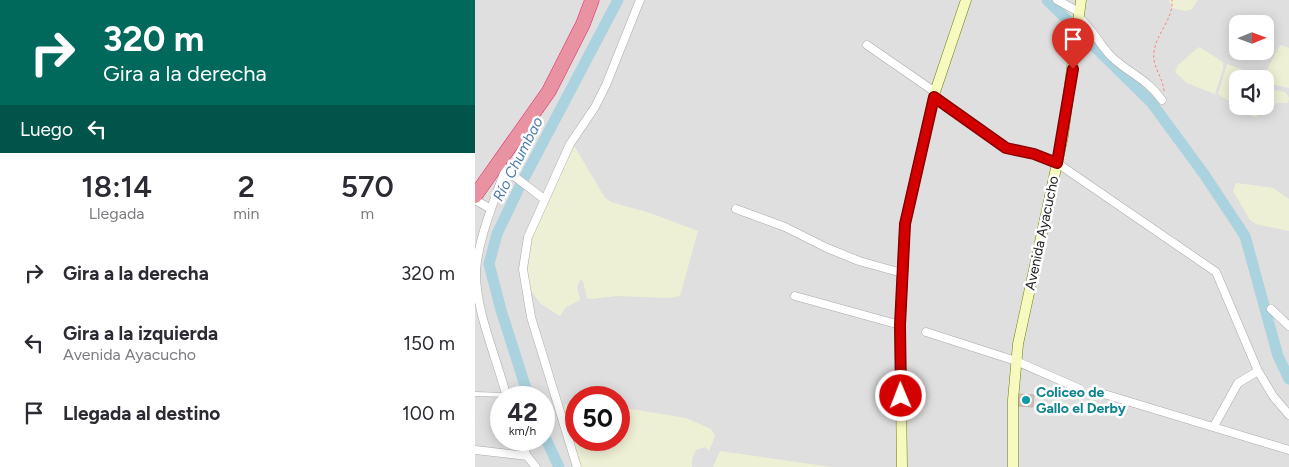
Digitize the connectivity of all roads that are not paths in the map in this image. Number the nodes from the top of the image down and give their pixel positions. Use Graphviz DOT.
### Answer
graph roads {
  1 [pos="592,0"];
  2 [pos="640,0"];
  3 [pos="966,0"];
  4 [pos="1057,0"];
  5 [pos="1081,0"];
  6 [pos="1079,15"];
  7 [pos="867,45"];
  8 [pos="935,94"];
  9 [pos="1162,100"];
  10 [pos="1057,163"];
  11 [pos="502,168"];
  12 [pos="475,196"];
  13 [pos="542,197"];
  14 [pos="475,200"];
  15 [pos="491,209"];
  16 [pos="736,209"];
  17 [pos="902,273"];
  18 [pos="795,296"];
  19 [pos="1271,309"];
  20 [pos="900,325"];
  21 [pos="1289,326"];
  22 [pos="926,332"];
  23 [pos="1015,361"];
  24 [pos="1257,371"];
  25 [pos="503,386"];
  26 [pos="1080,389"];
  27 [pos="475,394"];
  28 [pos="1104,394"];
  29 [pos="490,395"];
  30 [pos="1289,415"];
  31 [pos="1214,426"];
  32 [pos="475,450"];
  33 [pos="1289,450"];
  34 [pos="525,451"];
  35 [pos="527,456"];
  36 [pos="536,467"];
  37 [pos="577,467"];
  38 [pos="902,467"];
  39 [pos="1013,467"];
  1 -- 11 [label="highway"];
  2 -- 13 [label="street"];
  3 -- 8 [label="main road"];
  4 -- 6 [label="street"];
  5 -- 6 [label="main road, Avenida Ayacucho"];
  6 -- 9 [label="street"];
  6 -- 10 [label="main road, Avenida Ayacucho"];
  7 -- 8 [label="street"];
  8 -- 10 [label="street"];
  8 -- 17 [label="main road"];
  10 -- 23 [label="main road, Avenida Ayacucho"];
  10 -- 24 [label="street"];
  11 -- 12 [label="highway"];
  11 -- 13 [label="street"];
  11 -- 15 [label="street"];
  13 -- 37 [label="street"];
  14 -- 15 [label="street"];
  15 -- 25 [label="street"];
  16 -- 17 [label="street"];
  17 -- 20 [label="main road"];
  18 -- 20 [label="street"];
  19 -- 21 [label="street"];
  20 -- 38 [label="main road"];
  22 -- 23 [label="street"];
  23 -- 26 [label="street"];
  23 -- 39 [label="main road, Avenida Ayacucho"];
  24 -- 30 [label="street"];
  24 -- 31 [label="street"];
  27 -- 29 [label="lane"];
  28 -- 31 [label="street"];
  31 -- 33 [label="street"];
  32 -- 35 [label="street"];
  34 -- 35 [label="street"];
  35 -- 36 [label="street"];
}
